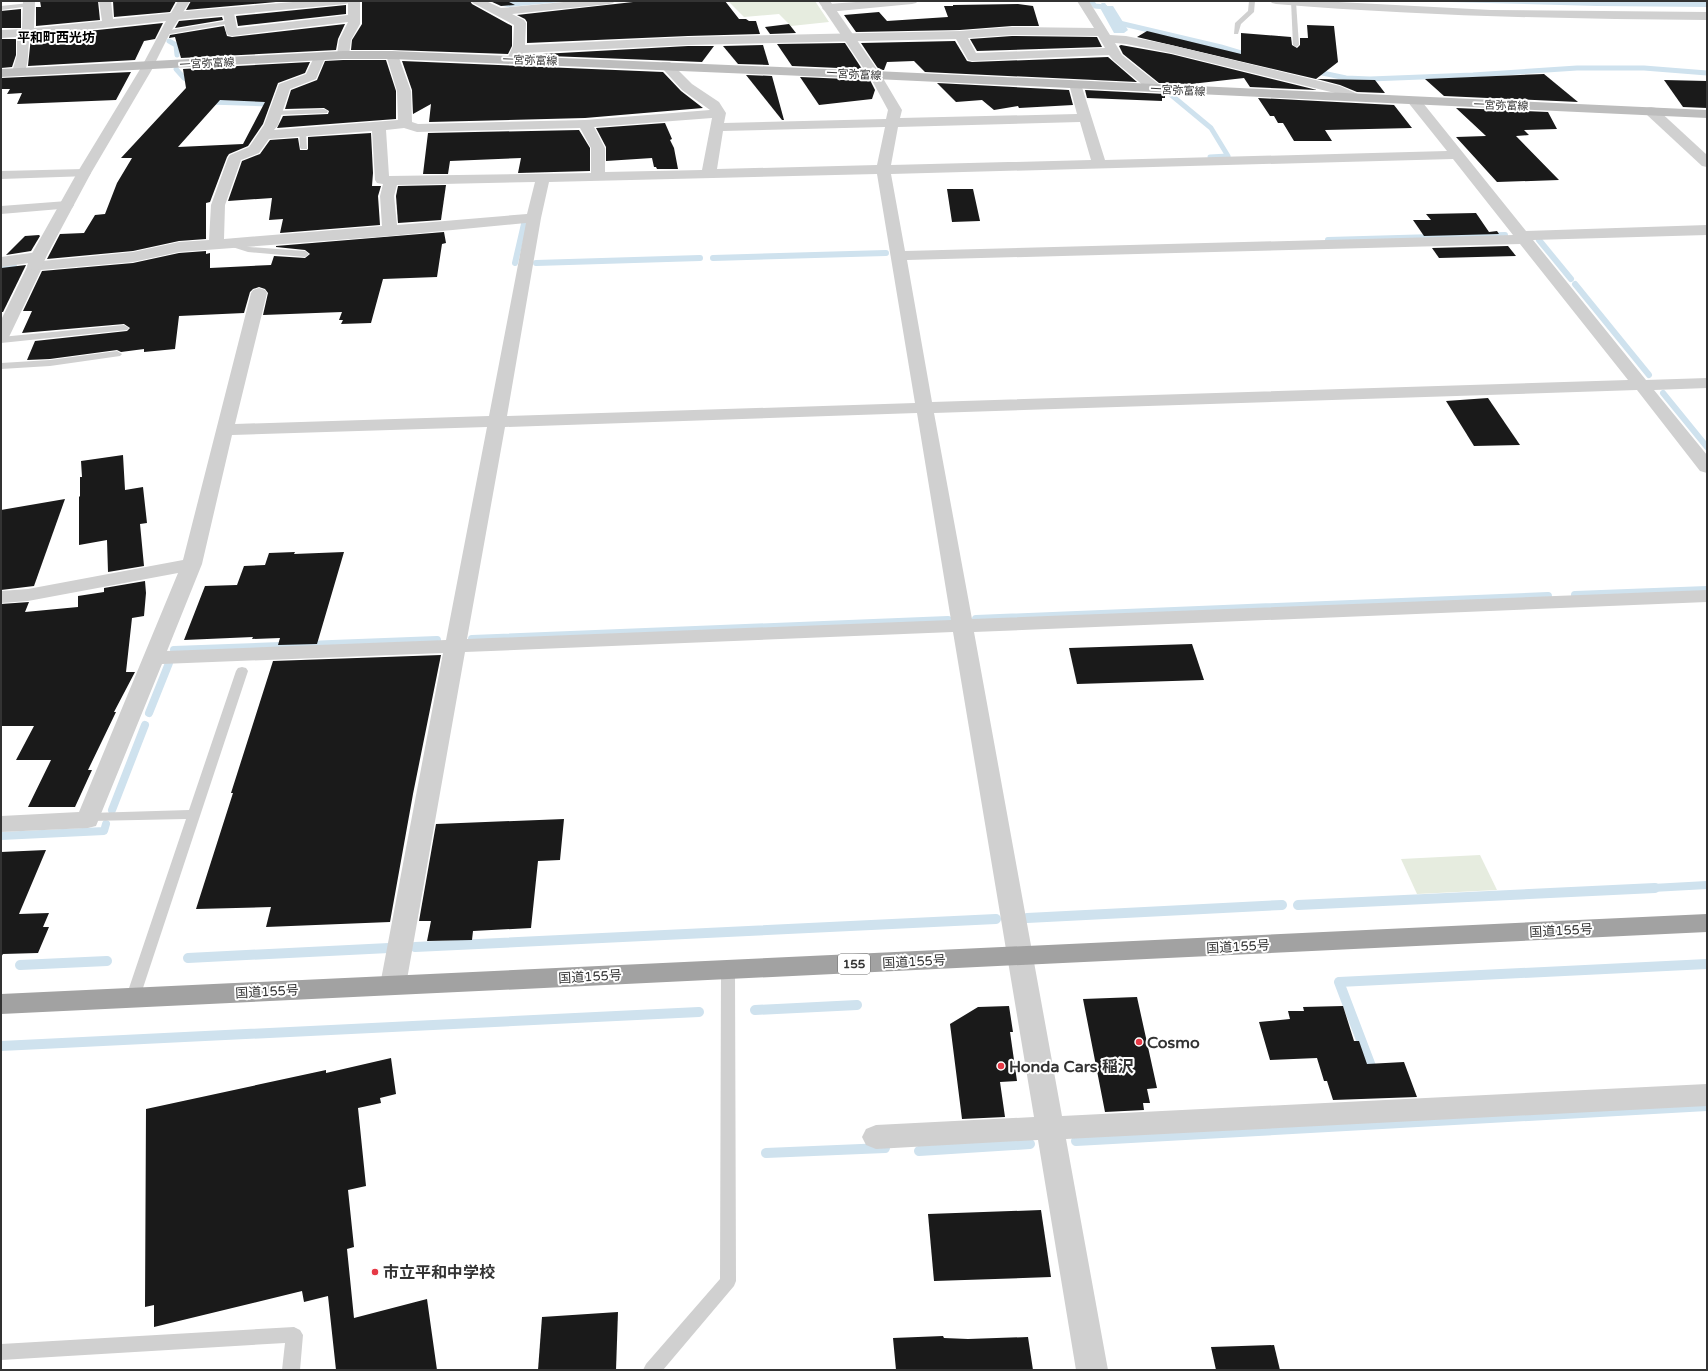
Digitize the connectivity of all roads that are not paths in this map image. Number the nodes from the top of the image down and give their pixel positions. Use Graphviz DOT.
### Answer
graph roads {
  1 [pos="105,1"];
  2 [pos="184,1"];
  3 [pos="346,1"];
  4 [pos="354,1"];
  5 [pos="477,1"];
  6 [pos="608,1"];
  7 [pos="912,1"];
  8 [pos="1083,1"];
  9 [pos="1252,1"];
  10 [pos="1276,1"];
  11 [pos="1293,2"];
  12 [pos="29,3"];
  13 [pos="826,4"];
  14 [pos="1,8"];
  15 [pos="500,12"];
  16 [pos="175,16"];
  17 [pos="230,16"];
  18 [pos="1707,16"];
  19 [pos="354,18"];
  20 [pos="108,24"];
  21 [pos="74,28"];
  22 [pos="26,33"];
  23 [pos="164,33"];
  24 [pos="1,34"];
  25 [pos="1236,34"];
  26 [pos="960,35"];
  27 [pos="1105,35"];
  28 [pos="849,38"];
  29 [pos="76,40"];
  30 [pos="1296,45"];
  31 [pos="598,46"];
  32 [pos="1114,50"];
  33 [pos="516,54"];
  34 [pos="343,55"];
  35 [pos="392,55"];
  36 [pos="320,56"];
  37 [pos="608,63"];
  38 [pos="666,65"];
  39 [pos="148,66"];
  40 [pos="18,72"];
  41 [pos="1,73"];
  42 [pos="875,75"];
  43 [pos="1074,84"];
  44 [pos="1156,88"];
  45 [pos="1356,98"];
  46 [pos="1414,101"];
  47 [pos="324,111"];
  48 [pos="1651,111"];
  49 [pos="275,113"];
  50 [pos="719,113"];
  51 [pos="1707,114"];
  52 [pos="1085,118"];
  53 [pos="893,122"];
  54 [pos="405,124"];
  55 [pos="585,124"];
  56 [pos="378,126"];
  57 [pos="717,127"];
  58 [pos="302,132"];
  59 [pos="264,134"];
  60 [pos="304,147"];
  61 [pos="1457,155"];
  62 [pos="1707,163"];
  63 [pos="1099,164"];
  64 [pos="883,169"];
  65 [pos="84,173"];
  66 [pos="709,174"];
  67 [pos="1,175"];
  68 [pos="598,176"];
  69 [pos="543,178"];
  70 [pos="390,180"];
  71 [pos="67,206"];
  72 [pos="1,210"];
  73 [pos="534,218"];
  74 [pos="390,230"];
  75 [pos="1707,230"];
  76 [pos="1523,237"];
  77 [pos="223,244"];
  78 [pos="305,254"];
  79 [pos="898,256"];
  80 [pos="37,261"];
  81 [pos="1,262"];
  82 [pos="259,293"];
  83 [pos="124,328"];
  84 [pos="1,337"];
  85 [pos="1,340"];
  86 [pos="117,354"];
  87 [pos="1,366"];
  88 [pos="1707,383"];
  89 [pos="1641,385"];
  90 [pos="925,408"];
  91 [pos="498,421"];
  92 [pos="224,430"];
  93 [pos="1707,467"];
  94 [pos="192,564"];
  95 [pos="1707,596"];
  96 [pos="1,597"];
  97 [pos="963,626"];
  98 [pos="456,646"];
  99 [pos="154,658"];
  100 [pos="242,671"];
  101 [pos="194,814"];
  102 [pos="90,817"];
  103 [pos="1,824"];
  104 [pos="1707,924"];
  105 [pos="1020,956"];
  106 [pos="728,970"];
  107 [pos="393,985"];
  108 [pos="133,997"];
  109 [pos="1,1004"];
  110 [pos="1707,1095"];
  111 [pos="1050,1129"];
  112 [pos="876,1136"];
  113 [pos="1,1352"];
  114 [pos="291,1370"];
  115 [pos="652,1370"];
  116 [pos="1092,1370"];
  1 -- 20 [label="street"];
  2 -- 16 [label="street"];
  3 -- 17 [label="street"];
  4 -- 19 [label="street"];
  5 -- 15 [label="street"];
  6 -- 15 [label="street"];
  7 -- 13 [label="street"];
  8 -- 27 [label="street"];
  9 -- 25 [label="lane"];
  10 -- 11 [label="street"];
  11 -- 18 [label="street"];
  11 -- 30 [label="lane"];
  12 -- 14 [label="lane"];
  12 -- 22 [label="street"];
  13 -- 28 [label="street"];
  15 -- 33 [label="street"];
  16 -- 17 [label="street"];
  16 -- 20 [label="street"];
  16 -- 23 [label="street"];
  17 -- 19 [label="street"];
  17 -- 23 [label="lane"];
  19 -- 34 [label="street"];
  20 -- 21 [label="street"];
  21 -- 22 [label="street"];
  21 -- 29 [label="lane"];
  22 -- 24 [label="street"];
  22 -- 40 [label="street"];
  23 -- 39 [label="street"];
  26 -- 27 [label="street"];
  26 -- 28 [label="street"];
  26 -- 32 [label="street"];
  27 -- 32 [label="street"];
  27 -- 45 [label="street"];
  28 -- 31 [label="street"];
  28 -- 42 [label="street"];
  31 -- 33 [label="street"];
  31 -- 37 [label="street"];
  32 -- 44 [label="street"];
  33 -- 35 [label="main road, 一宮弥富線"];
  33 -- 37 [label="main road, 一宮弥富線"];
  34 -- 35 [label="main road, 一宮弥富線"];
  34 -- 36 [label="main road, 一宮弥富線"];
  35 -- 54 [label="street"];
  36 -- 39 [label="main road, 一宮弥富線"];
  36 -- 49 [label="street"];
  37 -- 38 [label="main road, 一宮弥富線"];
  38 -- 42 [label="main road, 一宮弥富線"];
  38 -- 50 [label="street"];
  39 -- 40 [label="main road, 一宮弥富線"];
  39 -- 65 [label="street"];
  40 -- 41 [label="main road, 一宮弥富線"];
  42 -- 43 [label="main road, 一宮弥富線"];
  42 -- 53 [label="street"];
  43 -- 44 [label="main road, 一宮弥富線"];
  43 -- 52 [label="street"];
  44 -- 45 [label="main road, 一宮弥富線"];
  45 -- 46 [label="main road, 一宮弥富線"];
  46 -- 48 [label="main road, 一宮弥富線"];
  46 -- 61 [label="street"];
  47 -- 49 [label="lane"];
  48 -- 51 [label="main road, 一宮弥富線"];
  48 -- 62 [label="street"];
  49 -- 59 [label="street"];
  50 -- 55 [label="street"];
  50 -- 57 [label="street"];
  52 -- 53 [label="street"];
  52 -- 63 [label="street"];
  53 -- 57 [label="street"];
  53 -- 64 [label="street"];
  54 -- 55 [label="street"];
  54 -- 56 [label="street"];
  55 -- 68 [label="street"];
  56 -- 58 [label="street"];
  56 -- 70 [label="street"];
  57 -- 66 [label="street"];
  58 -- 59 [label="street"];
  58 -- 60 [label="lane"];
  59 -- 77 [label="street"];
  61 -- 63 [label="street"];
  61 -- 76 [label="street"];
  63 -- 64 [label="street"];
  64 -- 66 [label="street"];
  64 -- 79 [label="street"];
  65 -- 67 [label="street"];
  65 -- 71 [label="street"];
  66 -- 68 [label="street"];
  68 -- 69 [label="street"];
  69 -- 70 [label="street"];
  69 -- 73 [label="street"];
  70 -- 74 [label="street"];
  71 -- 72 [label="street"];
  71 -- 80 [label="street"];
  73 -- 74 [label="street"];
  73 -- 91 [label="street"];
  74 -- 77 [label="street"];
  75 -- 76 [label="street"];
  76 -- 79 [label="street"];
  76 -- 89 [label="street"];
  77 -- 78 [label="lane"];
  77 -- 80 [label="street"];
  79 -- 90 [label="street"];
  80 -- 81 [label="street"];
  80 -- 84 [label="street"];
  82 -- 92 [label="street"];
  83 -- 85 [label="lane"];
  86 -- 87 [label="lane"];
  88 -- 89 [label="street"];
  89 -- 90 [label="street"];
  89 -- 93 [label="street"];
  90 -- 91 [label="street"];
  90 -- 97 [label="street"];
  91 -- 92 [label="street"];
  91 -- 98 [label="street"];
  92 -- 94 [label="street"];
  94 -- 96 [label="street"];
  94 -- 99 [label="street"];
  95 -- 97 [label="street"];
  97 -- 98 [label="street"];
  97 -- 105 [label="street"];
  98 -- 99 [label="street"];
  98 -- 107 [label="street"];
  99 -- 102 [label="street"];
  100 -- 101 [label="lane"];
  101 -- 102 [label="lane"];
  101 -- 108 [label="lane"];
  102 -- 103 [label="street"];
  104 -- 105 [label="highway, 国道155号 / 155"];
  105 -- 106 [label="highway, 国道155号 / 155"];
  105 -- 111 [label="street"];
  106 -- 107 [label="highway, 国道155号 / 155"];
  106 -- 115 [label="lane"];
  107 -- 108 [label="highway, 国道155号 / 155"];
  108 -- 109 [label="highway, 国道155号 / 155"];
  110 -- 111 [label="street"];
  111 -- 112 [label="street"];
  111 -- 116 [label="street"];
  113 -- 114 [label="lane"];
}
